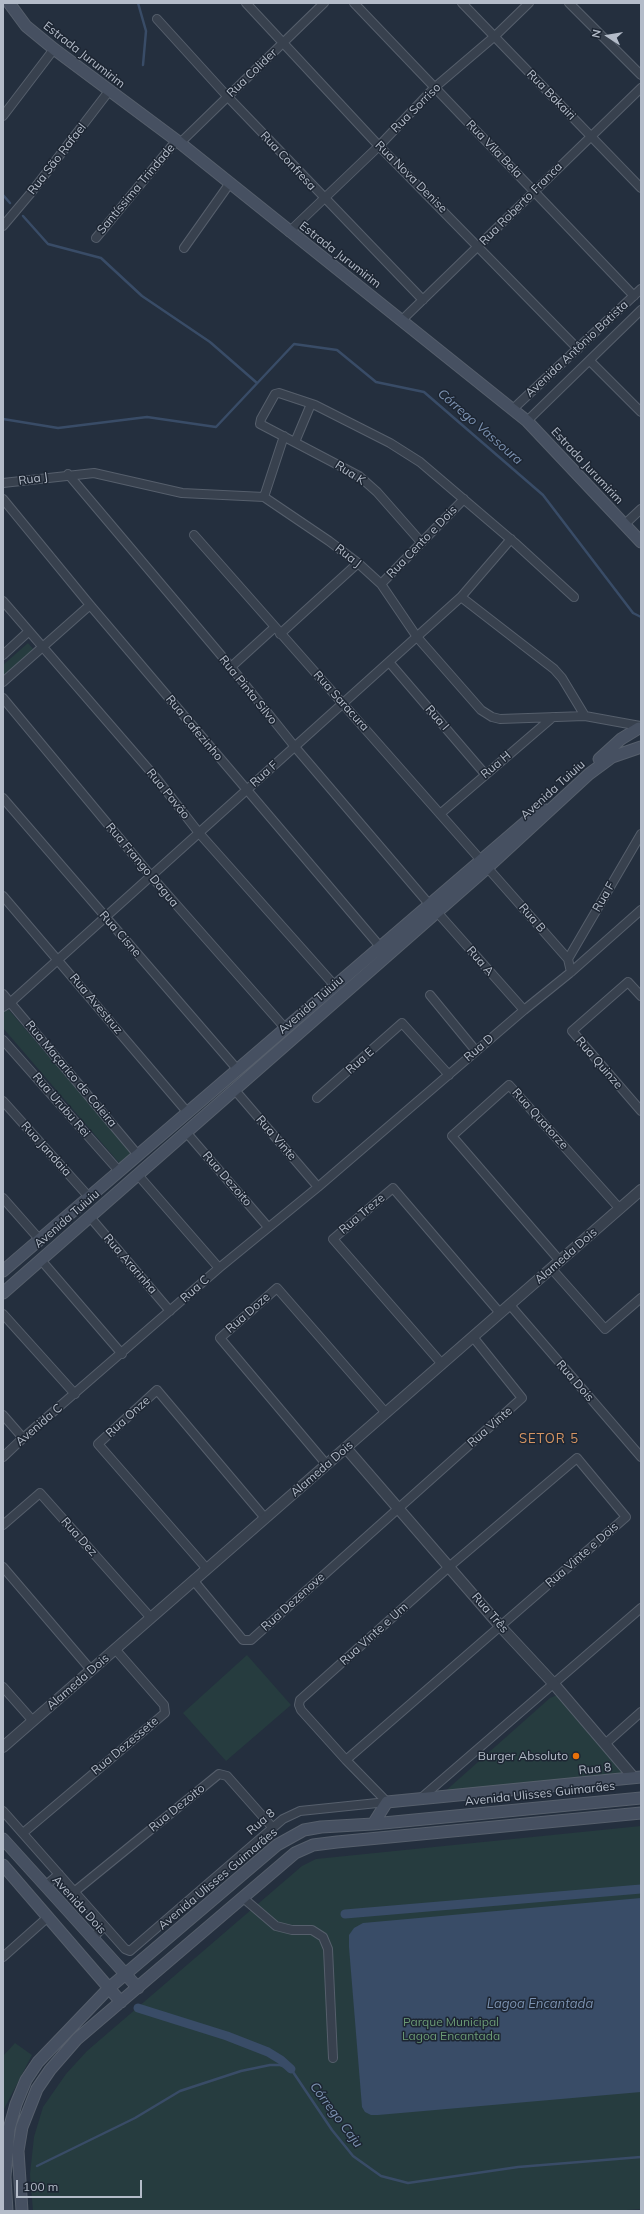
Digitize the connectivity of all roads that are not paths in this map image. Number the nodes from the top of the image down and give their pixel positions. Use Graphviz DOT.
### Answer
graph roads {
  1 [pos="9,3"];
  2 [pos="246,3"];
  3 [pos="324,3"];
  4 [pos="354,3"];
  5 [pos="462,3"];
  6 [pos="528,3"];
  7 [pos="569,3"];
  8 [pos="157,19"];
  9 [pos="495,36"];
  10 [pos="282,44"];
  11 [pos="54,49"];
  12 [pos="641,75"];
  13 [pos="434,88"];
  14 [pos="641,88"];
  15 [pos="109,91"];
  16 [pos="227,96"];
  17 [pos="3,116"];
  18 [pos="590,136"];
  19 [pos="178,142"];
  20 [pos="379,146"];
  21 [pos="230,183"];
  22 [pos="641,188"];
  23 [pos="534,191"];
  24 [pos="324,198"];
  25 [pos="3,226"];
  26 [pos="289,232"];
  27 [pos="96,238"];
  28 [pos="478,246"];
  29 [pos="184,248"];
  30 [pos="641,289"];
  31 [pos="634,296"];
  32 [pos="422,300"];
  33 [pos="641,310"];
  34 [pos="402,320"];
  35 [pos="578,349"];
  36 [pos="590,361"];
  37 [pos="311,404"];
  38 [pos="513,409"];
  39 [pos="641,412"];
  40 [pos="527,421"];
  41 [pos="284,436"];
  42 [pos="295,442"];
  43 [pos="68,474"];
  44 [pos="3,483"];
  45 [pos="264,497"];
  46 [pos="3,499"];
  47 [pos="464,499"];
  48 [pos="641,509"];
  49 [pos="625,524"];
  50 [pos="194,535"];
  51 [pos="511,539"];
  52 [pos="421,542"];
  53 [pos="641,542"];
  54 [pos="358,564"];
  55 [pos="380,584"];
  56 [pos="461,597"];
  57 [pos="574,597"];
  58 [pos="3,601"];
  59 [pos="90,606"];
  60 [pos="274,627"];
  61 [pos="28,632"];
  62 [pos="280,634"];
  63 [pos="418,636"];
  64 [pos="42,648"];
  65 [pos="3,655"];
  66 [pos="389,662"];
  67 [pos="231,667"];
  68 [pos="3,682"];
  69 [pos="3,698"];
  70 [pos="343,703"];
  71 [pos="585,716"];
  72 [pos="553,717"];
  73 [pos="640,728"];
  74 [pos="295,747"];
  75 [pos="641,747"];
  76 [pos="485,774"];
  77 [pos="246,790"];
  78 [pos="3,798"];
  79 [pos="440,814"];
  80 [pos="199,833"];
  81 [pos="641,834"];
  82 [pos="484,864"];
  83 [pos="151,876"];
  84 [pos="3,896"];
  85 [pos="433,908"];
  86 [pos="641,910"];
  87 [pos="106,917"];
  88 [pos="384,951"];
  89 [pos="568,959"];
  90 [pos="58,960"];
  91 [pos="571,972"];
  92 [pos="335,986"];
  93 [pos="3,994"];
  94 [pos="430,995"];
  95 [pos="641,996"];
  96 [pos="11,1002"];
  97 [pos="3,1007"];
  98 [pos="524,1010"];
  99 [pos="285,1028"];
  100 [pos="3,1040"];
  101 [pos="476,1051"];
  102 [pos="251,1058"];
  103 [pos="259,1068"];
  104 [pos="237,1070"];
  105 [pos="449,1075"];
  106 [pos="234,1089"];
  107 [pos="317,1098"];
  108 [pos="3,1101"];
  109 [pos="641,1112"];
  110 [pos="188,1113"];
  111 [pos="186,1132"];
  112 [pos="138,1155"];
  113 [pos="119,1171"];
  114 [pos="138,1175"];
  115 [pos="318,1187"];
  116 [pos="641,1190"];
  117 [pos="89,1197"];
  118 [pos="3,1198"];
  119 [pos="620,1209"];
  120 [pos="90,1218"];
  121 [pos="268,1227"];
  122 [pos="40,1240"];
  123 [pos="41,1260"];
  124 [pos="560,1261"];
  125 [pos="219,1268"];
  126 [pos="551,1268"];
  127 [pos="5,1269"];
  128 [pos="18,1280"];
  129 [pos="3,1293"];
  130 [pos="641,1298"];
  131 [pos="510,1305"];
  132 [pos="170,1311"];
  133 [pos="500,1313"];
  134 [pos="3,1314"];
  135 [pos="474,1337"];
  136 [pos="122,1354"];
  137 [pos="442,1364"];
  138 [pos="75,1394"];
  139 [pos="386,1413"];
  140 [pos="3,1415"];
  141 [pos="23,1438"];
  142 [pos="346,1448"];
  143 [pos="3,1457"];
  144 [pos="641,1457"];
  145 [pos="326,1465"];
  146 [pos="398,1508"];
  147 [pos="265,1518"];
  148 [pos="3,1525"];
  149 [pos="450,1566"];
  150 [pos="3,1567"];
  151 [pos="207,1569"];
  152 [pos="194,1581"];
  153 [pos="641,1608"];
  154 [pos="151,1618"];
  155 [pos="500,1626"];
  156 [pos="115,1649"];
  157 [pos="91,1670"];
  158 [pos="553,1683"];
  159 [pos="3,1687"];
  160 [pos="641,1712"];
  161 [pos="33,1721"];
  162 [pos="604,1744"];
  163 [pos="3,1747"];
  164 [pos="346,1760"];
  165 [pos="637,1778"];
  166 [pos="641,1798"];
  167 [pos="419,1800"];
  168 [pos="387,1802"];
  169 [pos="3,1811"];
  170 [pos="641,1813"];
  171 [pos="373,1824"];
  172 [pos="273,1828"];
  173 [pos="23,1833"];
  174 [pos="3,1838"];
  175 [pos="3,1865"];
  176 [pos="58,1874"];
  177 [pos="45,1886"];
  178 [pos="74,1892"];
  179 [pos="242,1897"];
  180 [pos="48,1917"];
  181 [pos="104,1926"];
  182 [pos="92,1938"];
  183 [pos="3,1957"];
  184 [pos="124,1974"];
  185 [pos="109,1988"];
  186 [pos="138,1988"];
  187 [pos="121,2002"];
  188 [pos="333,2058"];
  189 [pos="18,2172"];
  190 [pos="5,2177"];
  191 [pos="8,2211"];
  192 [pos="22,2211"];
  1 -- 11 [label="main road, Estrada Jurumirim"];
  2 -- 10 [label="street, Rua Nova Denise"];
  3 -- 10 [label="street, Rua Colider"];
  4 -- 13 [label="street, Rua Vila Bela"];
  5 -- 9 [label="street, Rua Bakairi"];
  6 -- 9 [label="street, Rua Sorriso"];
  7 -- 12 [label="street"];
  8 -- 16 [label="street, Rua Confresa"];
  9 -- 13 [label="street, Rua Sorriso"];
  9 -- 18 [label="street, Rua Bakairi"];
  10 -- 16 [label="street, Rua Colider"];
  10 -- 20 [label="street, Rua Nova Denise"];
  11 -- 15 [label="main road, Estrada Jurumirim"];
  11 -- 17 [label="street"];
  13 -- 20 [label="street, Rua Sorriso"];
  13 -- 23 [label="street, Rua Vila Bela"];
  14 -- 18 [label="street, Rua Roberto Franca"];
  15 -- 19 [label="main road, Estrada Jurumirim"];
  15 -- 25 [label="street, Rua São Rafael"];
  16 -- 19 [label="street, Rua Colider"];
  16 -- 24 [label="street, Rua Confresa"];
  18 -- 22 [label="street, Rua Bakairi"];
  18 -- 23 [label="street, Rua Roberto Franca"];
  19 -- 21 [label="main road, Estrada Jurumirim"];
  19 -- 27 [label="street, Santíssima Trindade"];
  20 -- 24 [label="street, Rua Sorriso"];
  20 -- 28 [label="street, Rua Nova Denise"];
  21 -- 26 [label="main road, Estrada Jurumirim"];
  21 -- 29 [label="street"];
  23 -- 28 [label="street, Rua Roberto Franca"];
  23 -- 31 [label="street, Rua Vila Bela"];
  24 -- 26 [label="street, Rua Sorriso"];
  24 -- 32 [label="street, Rua Confresa"];
  26 -- 34 [label="main road, Estrada Jurumirim"];
  28 -- 32 [label="street, Rua Roberto Franca"];
  28 -- 35 [label="street, Rua Nova Denise"];
  30 -- 31 [label="street, Avenida Antônio Batista"];
  31 -- 35 [label="street, Avenida Antônio Batista"];
  32 -- 34 [label="street, Rua Roberto Franca"];
  33 -- 36 [label="street"];
  34 -- 38 [label="main road, Estrada Jurumirim"];
  35 -- 38 [label="street, Avenida Antônio Batista"];
  36 -- 39 [label="street"];
  36 -- 40 [label="street"];
  37 -- 41 [label="street, Rua K"];
  37 -- 42 [label="street"];
  37 -- 47 [label="street"];
  38 -- 40 [label="main road, Estrada Jurumirim"];
  40 -- 49 [label="main road, Estrada Jurumirim"];
  41 -- 42 [label="street, Rua K"];
  41 -- 45 [label="street"];
  42 -- 52 [label="street, Rua K"];
  43 -- 44 [label="street, Rua J"];
  43 -- 45 [label="street, Rua J"];
  43 -- 67 [label="street, Rua Pinta Silvo"];
  45 -- 54 [label="street, Rua J"];
  46 -- 59 [label="street, Rua Cafezinho"];
  47 -- 51 [label="street"];
  47 -- 52 [label="street, Rua Cento e Dois"];
  48 -- 49 [label="street"];
  49 -- 53 [label="main road, Estrada Jurumirim"];
  50 -- 60 [label="street, Rua Saracura"];
  51 -- 56 [label="street, Rua F"];
  51 -- 57 [label="street"];
  52 -- 55 [label="street, Rua Cento e Dois"];
  54 -- 55 [label="street, Rua J"];
  54 -- 62 [label="street"];
  55 -- 63 [label="street, Rua J"];
  56 -- 63 [label="street, Rua F"];
  56 -- 71 [label="street"];
  58 -- 61 [label="street, Rua Pavão"];
  59 -- 64 [label="street"];
  59 -- 77 [label="street, Rua Cafezinho"];
  60 -- 62 [label="street, Rua Saracura"];
  60 -- 67 [label="street"];
  61 -- 64 [label="street, Rua Pavão"];
  61 -- 65 [label="street"];
  62 -- 70 [label="street, Rua Saracura"];
  63 -- 66 [label="street, Rua F"];
  63 -- 72 [label="street, Rua J"];
  64 -- 68 [label="street"];
  64 -- 80 [label="street, Rua Pavão"];
  66 -- 70 [label="street, Rua F"];
  66 -- 76 [label="street, Rua I"];
  67 -- 74 [label="street, Rua Pinta Silvo"];
  69 -- 83 [label="street, Rua Frango Dagua"];
  70 -- 74 [label="street, Rua F"];
  70 -- 79 [label="street, Rua Saracura"];
  71 -- 72 [label="street, Rua J"];
  71 -- 73 [label="street, Rua J"];
  72 -- 76 [label="street, Rua H"];
  73 -- 82 [label="main road, Avenida Tuiuiu"];
  74 -- 77 [label="street, Rua F"];
  74 -- 85 [label="street, Rua Pinta Silvo"];
  75 -- 82 [label="main road, Avenida Tuiuiu"];
  76 -- 79 [label="street, Rua H"];
  77 -- 80 [label="street, Rua F"];
  77 -- 88 [label="street, Rua Cafezinho"];
  78 -- 87 [label="street, Rua Cisne"];
  79 -- 82 [label="street, Rua Saracura"];
  80 -- 83 [label="street, Rua F"];
  80 -- 92 [label="street, Rua Pavão"];
  81 -- 89 [label="street, Rua F"];
  82 -- 85 [label="main road, Avenida Tuiuiu"];
  82 -- 89 [label="street, Rua B"];
  83 -- 87 [label="street, Rua F"];
  83 -- 99 [label="street, Rua Frango Dagua"];
  84 -- 90 [label="street, Rua Avestruz"];
  85 -- 88 [label="main road, Avenida Tuiuiu"];
  85 -- 98 [label="street, Rua A"];
  86 -- 91 [label="street, Rua D"];
  87 -- 90 [label="street, Rua F"];
  87 -- 104 [label="street, Rua Cisne"];
  88 -- 92 [label="main road, Avenida Tuiuiu"];
  88 -- 103 [label="main road, Avenida Tuiuiu"];
  89 -- 91 [label="street, Rua B"];
  90 -- 96 [label="street, Rua F"];
  90 -- 110 [label="street, Rua Avestruz"];
  91 -- 98 [label="street, Rua D"];
  92 -- 99 [label="main road, Avenida Tuiuiu"];
  93 -- 96 [label="street, Rua Maçarico de Coleira"];
  94 -- 101 [label="street"];
  95 -- 109 [label="street, Rua Quinze"];
  96 -- 97 [label="street, Rua F"];
  96 -- 112 [label="street, Rua Maçarico de Coleira"];
  98 -- 101 [label="street, Rua D"];
  99 -- 102 [label="main road, Avenida Tuiuiu"];
  100 -- 113 [label="street, Rua Urubu Rei"];
  101 -- 105 [label="street, Rua D"];
  102 -- 103 [label="main road"];
  102 -- 104 [label="main road, Avenida Tuiuiu"];
  103 -- 106 [label="main road, Avenida Tuiuiu"];
  104 -- 110 [label="main road, Avenida Tuiuiu"];
  105 -- 107 [label="street, Rua E"];
  105 -- 115 [label="street, Rua D"];
  106 -- 111 [label="main road, Avenida Tuiuiu"];
  106 -- 115 [label="street, Rua Vinte"];
  108 -- 117 [label="street, Rua Jandaia"];
  110 -- 112 [label="main road, Avenida Tuiuiu"];
  111 -- 114 [label="main road, Avenida Tuiuiu"];
  111 -- 121 [label="street, Rua Dezoito"];
  112 -- 113 [label="main road, Avenida Tuiuiu"];
  113 -- 117 [label="main road, Avenida Tuiuiu"];
  114 -- 120 [label="main road, Avenida Tuiuiu"];
  114 -- 125 [label="street"];
  115 -- 121 [label="street, Rua C"];
  116 -- 119 [label="street, Alameda Dois"];
  117 -- 122 [label="main road, Avenida Tuiuiu"];
  118 -- 122 [label="street"];
  119 -- 124 [label="street, Alameda Dois"];
  119 -- 124 [label="street, Rua Quatorze"];
  120 -- 123 [label="main road, Avenida Tuiuiu"];
  120 -- 132 [label="street, Rua Ararinha"];
  121 -- 125 [label="street, Rua C"];
  122 -- 127 [label="main road, Avenida Tuiuiu"];
  123 -- 128 [label="main road, Avenida Tuiuiu"];
  123 -- 136 [label="street"];
  124 -- 126 [label="street, Alameda Dois"];
  125 -- 132 [label="street, Rua C"];
  126 -- 130 [label="street"];
  126 -- 131 [label="street, Alameda Dois"];
  127 -- 128 [label="main road"];
  128 -- 129 [label="main road, Avenida Tuiuiu"];
  131 -- 133 [label="street, Alameda Dois"];
  131 -- 144 [label="street, Rua Dois"];
  132 -- 136 [label="street, Rua C"];
  133 -- 135 [label="street, Alameda Dois"];
  133 -- 137 [label="street, Rua Treze"];
  134 -- 138 [label="street"];
  135 -- 137 [label="street, Alameda Dois"];
  135 -- 146 [label="street, Rua Vinte"];
  136 -- 138 [label="street, Rua C"];
  137 -- 139 [label="street, Alameda Dois"];
  138 -- 141 [label="street, Avenida C"];
  139 -- 142 [label="street, Alameda Dois"];
  139 -- 145 [label="street, Rua Doze"];
  140 -- 141 [label="street"];
  141 -- 143 [label="street, Avenida C"];
  142 -- 145 [label="street, Alameda Dois"];
  142 -- 146 [label="street, Rua Três"];
  145 -- 147 [label="street, Alameda Dois"];
  146 -- 149 [label="street, Rua Três"];
  146 -- 152 [label="street, Rua Dezenove"];
  147 -- 151 [label="street, Alameda Dois"];
  147 -- 151 [label="street, Rua Onze"];
  148 -- 154 [label="street, Rua Dez"];
  149 -- 155 [label="street, Rua Três"];
  149 -- 155 [label="street, Rua Vinte e Dois"];
  149 -- 164 [label="street, Rua Vinte e Um"];
  150 -- 157 [label="street"];
  151 -- 152 [label="street, Alameda Dois"];
  152 -- 154 [label="street, Alameda Dois"];
  153 -- 158 [label="street"];
  154 -- 156 [label="street, Alameda Dois"];
  155 -- 158 [label="street, Rua Três"];
  155 -- 164 [label="street"];
  156 -- 157 [label="street, Alameda Dois"];
  156 -- 173 [label="street, Rua Dezessete"];
  157 -- 161 [label="street, Alameda Dois"];
  158 -- 162 [label="street, Rua Três"];
  158 -- 167 [label="street"];
  159 -- 161 [label="street"];
  160 -- 162 [label="street"];
  161 -- 163 [label="street, Alameda Dois"];
  162 -- 165 [label="street, Rua Três"];
  164 -- 168 [label="street"];
  165 -- 167 [label="main road, Rua 8"];
  166 -- 171 [label="main road, Avenida Ulisses Guimarães"];
  167 -- 168 [label="main road, Rua 8"];
  168 -- 171 [label="main road"];
  168 -- 172 [label="street, Rua 8"];
  169 -- 173 [label="street, Rua 8"];
  170 -- 179 [label="main road"];
  171 -- 184 [label="main road, Avenida Ulisses Guimarães"];
  172 -- 178 [label="street, Rua Dezoito"];
  172 -- 181 [label="street, Rua 8"];
  173 -- 176 [label="street, Rua 8"];
  174 -- 177 [label="main road, Avenida Dois"];
  175 -- 180 [label="main road"];
  176 -- 177 [label="street"];
  176 -- 178 [label="street, Rua 8"];
  177 -- 182 [label="main road, Avenida Dois"];
  178 -- 181 [label="street, Rua 8"];
  179 -- 186 [label="main road"];
  179 -- 188 [label="street"];
  180 -- 183 [label="street"];
  180 -- 185 [label="main road"];
  181 -- 182 [label="street"];
  182 -- 184 [label="main road, Avenida Dois"];
  184 -- 185 [label="main road, Avenida Ulisses Guimarães"];
  184 -- 186 [label="main road, Avenida Dois"];
  185 -- 187 [label="main road"];
  185 -- 190 [label="main road, Avenida Ulisses Guimarães"];
  186 -- 187 [label="main road"];
  187 -- 189 [label="main road"];
  189 -- 190 [label="main road"];
  189 -- 192 [label="main road"];
  190 -- 191 [label="main road, Avenida Ulisses Guimarães"];
}
